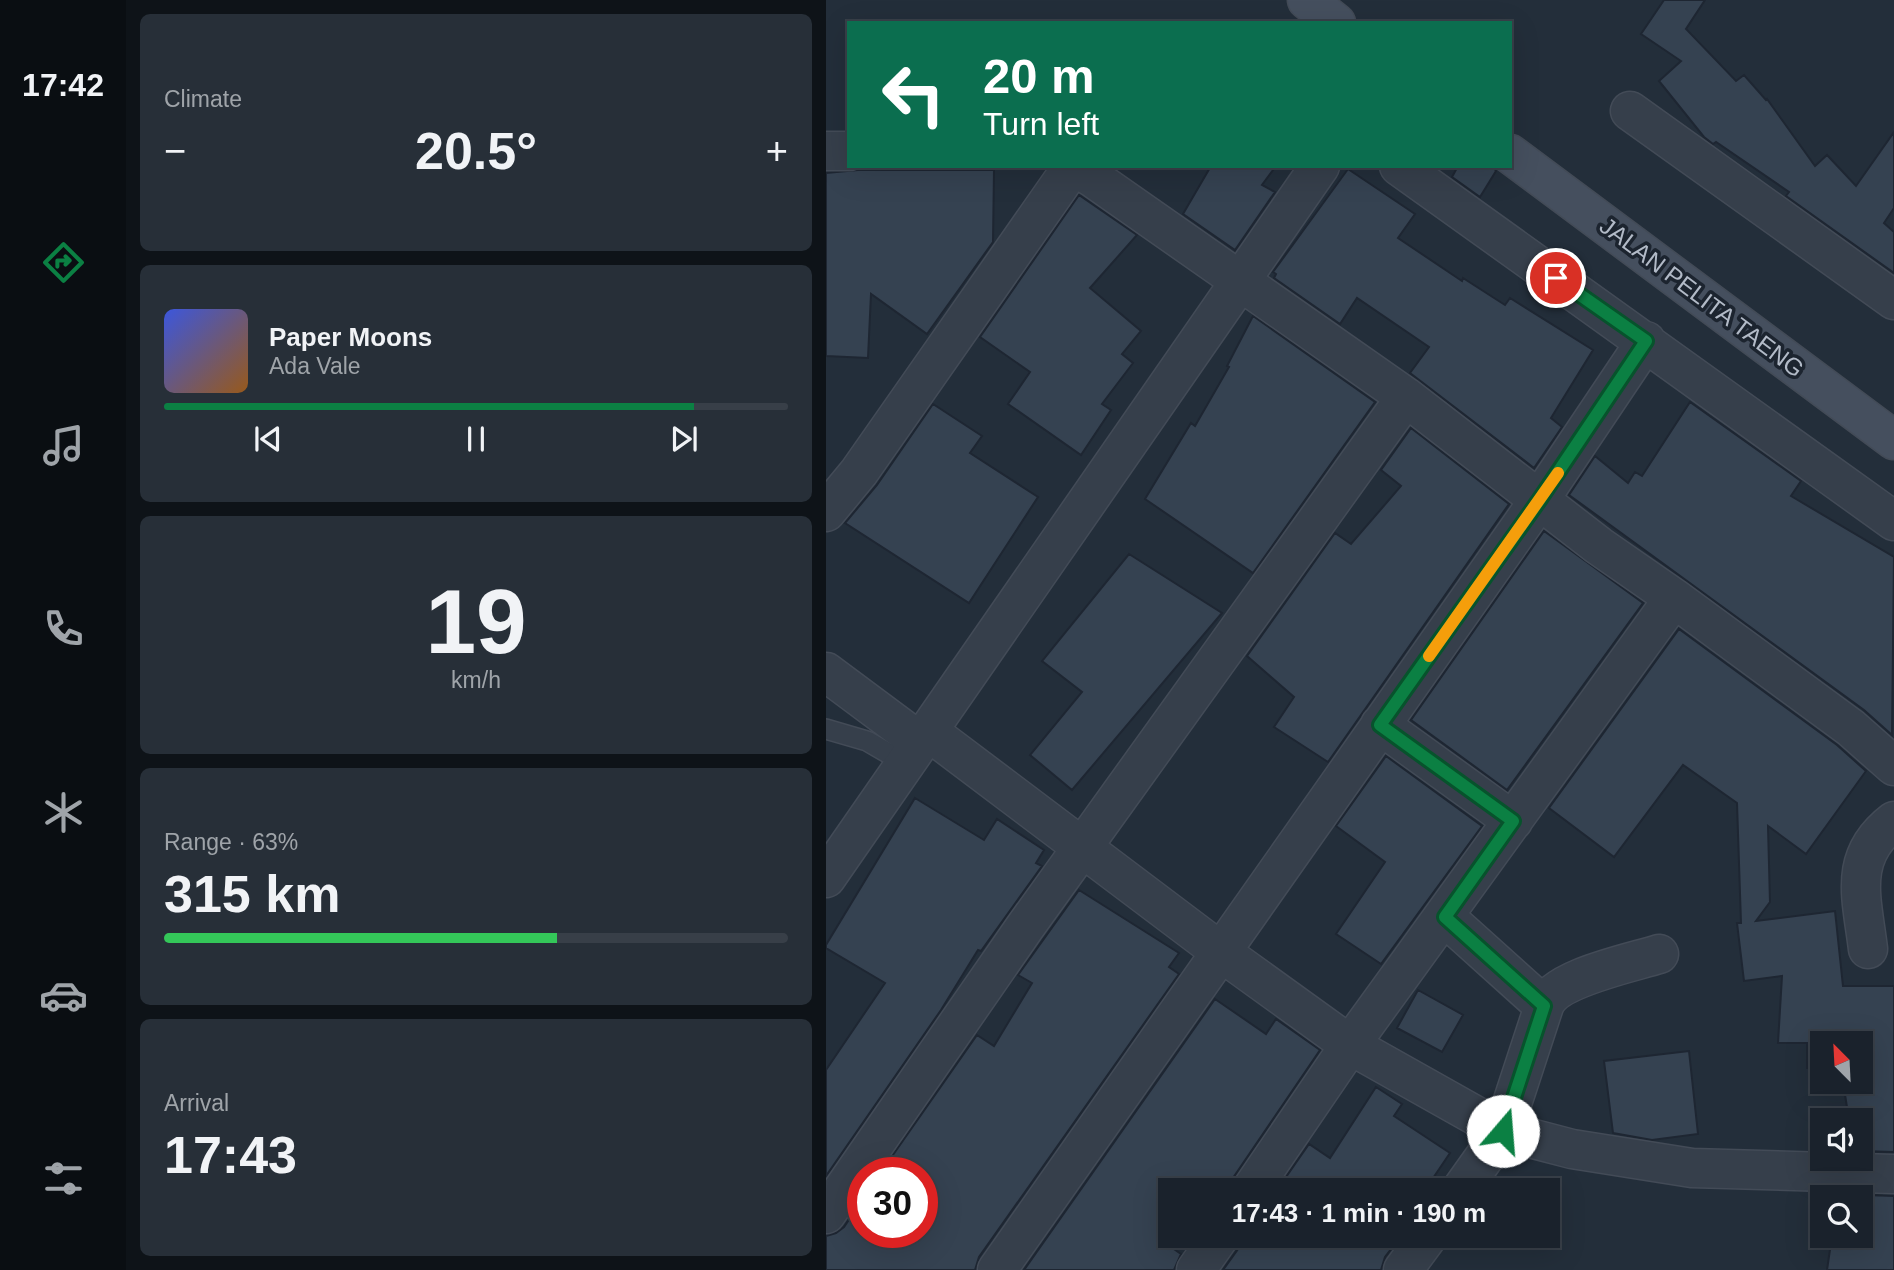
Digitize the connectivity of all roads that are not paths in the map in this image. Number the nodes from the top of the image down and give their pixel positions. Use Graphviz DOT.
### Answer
graph roads {
  1 [pos="1307,0"];
  2 [pos="1333,21"];
  3 [pos="1630,111"];
  4 [pos="826,151"];
  5 [pos="847,151"];
  6 [pos="1512,155"];
  7 [pos="1072,168"];
  8 [pos="1077,168"];
  9 [pos="1319,168"];
  10 [pos="1402,168"];
  11 [pos="1240,282"];
  12 [pos="1894,300"];
  13 [pos="1646,341"];
  14 [pos="1406,397"];
  15 [pos="1894,440"];
  16 [pos="1540,499"];
  17 [pos="826,512"];
  18 [pos="1894,521"];
  19 [pos="1674,598"];
  20 [pos="826,672"];
  21 [pos="1380,725"];
  22 [pos="826,729"];
  23 [pos="918,745"];
  24 [pos="1894,766"];
  25 [pos="1513,821"];
  26 [pos="1894,821"];
  27 [pos="1082,848"];
  28 [pos="826,878"];
  29 [pos="1445,917"];
  30 [pos="1868,949"];
  31 [pos="1222,952"];
  32 [pos="1659,954"];
  33 [pos="1544,1006"];
  34 [pos="1350,1045"];
  35 [pos="1503,1131"];
  36 [pos="1894,1174"];
  37 [pos="1259,1178"];
  38 [pos="1470,1178"];
  39 [pos="826,1214"];
  40 [pos="1212,1248"];
  41 [pos="1420,1248"];
  42 [pos="997,1270"];
  43 [pos="1196,1270"];
  44 [pos="1404,1270"];
  1 -- 2 [label="street"];
  3 -- 12 [label="street"];
  4 -- 5 [label="street"];
  6 -- 15 [label="street, JALAN PELITA TAENG"];
  7 -- 17 [label="street"];
  8 -- 11 [label="street"];
  9 -- 11 [label="street"];
  10 -- 13 [label="street"];
  11 -- 14 [label="street"];
  11 -- 23 [label="street"];
  13 -- 16 [label="street"];
  13 -- 18 [label="street"];
  14 -- 16 [label="street"];
  14 -- 27 [label="street"];
  16 -- 19 [label="street"];
  16 -- 21 [label="street"];
  19 -- 24 [label="street"];
  19 -- 25 [label="street"];
  20 -- 23 [label="street"];
  21 -- 25 [label="street"];
  21 -- 31 [label="street"];
  22 -- 23 [label="lane"];
  23 -- 27 [label="street"];
  23 -- 28 [label="street"];
  25 -- 29 [label="street"];
  26 -- 30 [label="street"];
  27 -- 31 [label="street"];
  27 -- 39 [label="street"];
  29 -- 33 [label="street"];
  29 -- 34 [label="street"];
  31 -- 34 [label="street"];
  31 -- 42 [label="street"];
  32 -- 33 [label="street"];
  33 -- 35 [label="street"];
  34 -- 35 [label="street"];
  34 -- 37 [label="street"];
  35 -- 36 [label="street"];
  35 -- 38 [label="street"];
  40 -- 43 [label="street"];
  41 -- 44 [label="street"];
}
